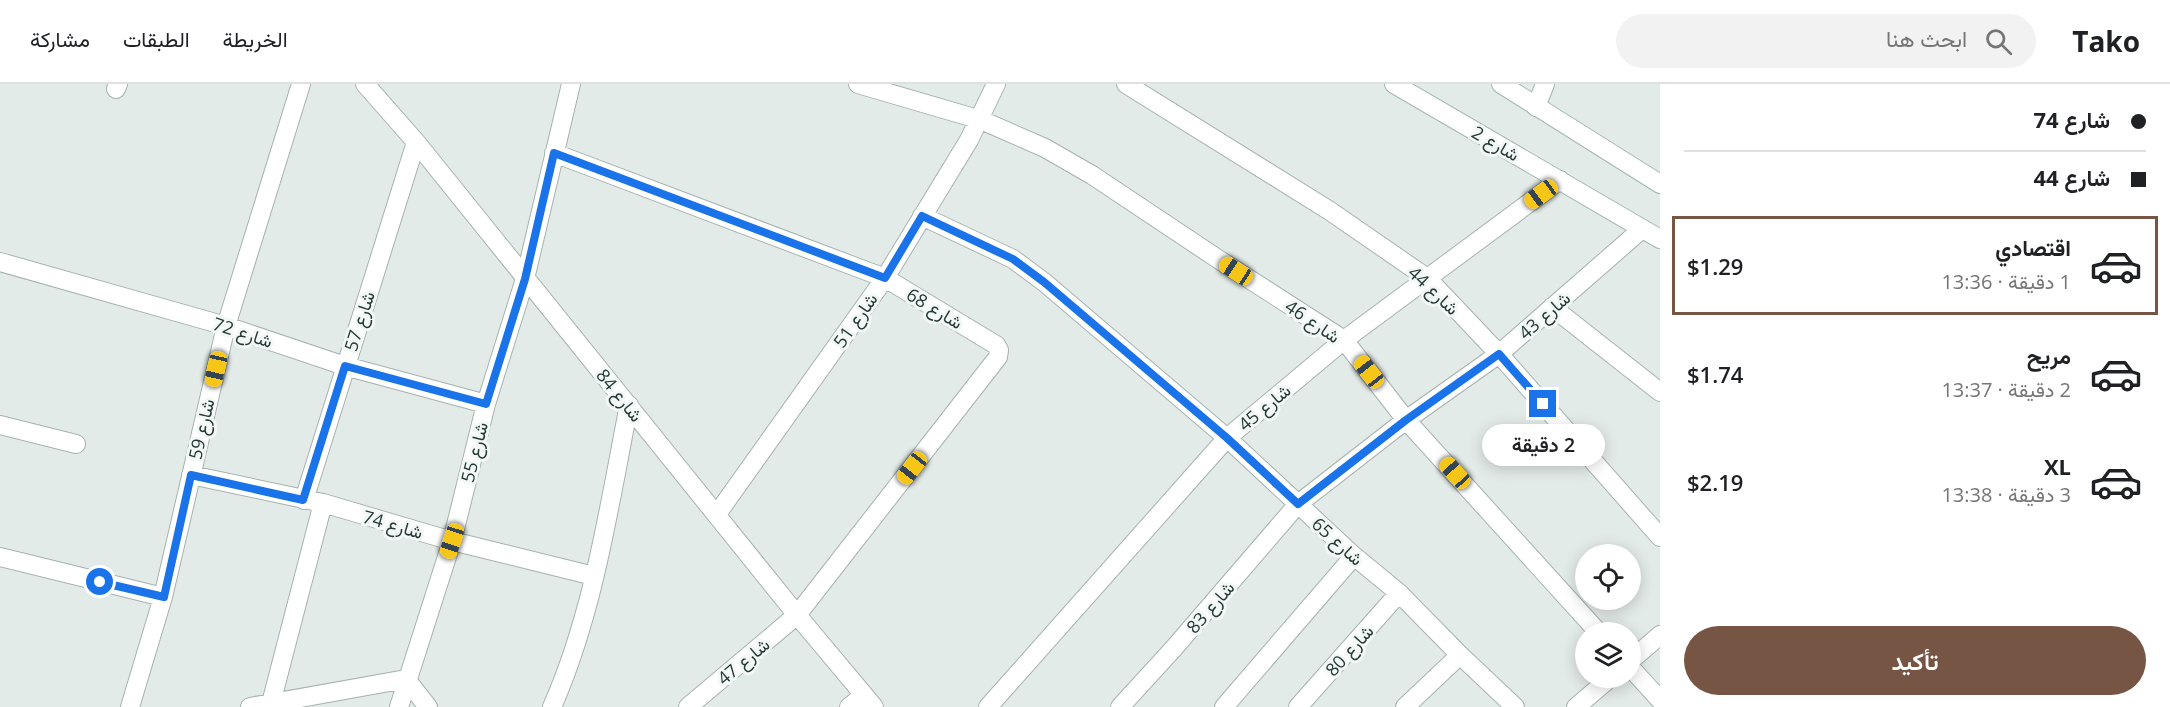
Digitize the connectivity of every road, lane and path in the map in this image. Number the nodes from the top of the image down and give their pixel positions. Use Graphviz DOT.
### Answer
graph roads {
  1 [pos="301,84"];
  2 [pos="365,84"];
  3 [pos="572,84"];
  4 [pos="858,84"];
  5 [pos="996,84"];
  6 [pos="1126,84"];
  7 [pos="1394,84"];
  8 [pos="1501,84"];
  9 [pos="1545,84"];
  10 [pos="1536,107"];
  11 [pos="981,120"];
  12 [pos="416,142"];
  13 [pos="554,153"];
  14 [pos="1560,180"];
  15 [pos="1660,184"];
  16 [pos="922,216"];
  17 [pos="1642,229"];
  18 [pos="1660,239"];
  19 [pos="0,262"];
  20 [pos="885,278"];
  21 [pos="1427,278"];
  22 [pos="525,279"];
  23 [pos="1552,307"];
  24 [pos="226,326"];
  25 [pos="1344,340"];
  26 [pos="1499,354"];
  27 [pos="345,366"];
  28 [pos="1660,392"];
  29 [pos="486,404"];
  30 [pos="629,405"];
  31 [pos="1406,420"];
  32 [pos="0,425"];
  33 [pos="1227,438"];
  34 [pos="76,444"];
  35 [pos="191,475"];
  36 [pos="303,500"];
  37 [pos="323,503"];
  38 [pos="1298,504"];
  39 [pos="717,514"];
  40 [pos="1660,537"];
  41 [pos="452,541"];
  42 [pos="1354,556"];
  43 [pos="0,557"];
  44 [pos="594,576"];
  45 [pos="1399,593"];
  46 [pos="164,597"];
  47 [pos="797,615"];
  48 [pos="1589,622"];
  49 [pos="1660,635"];
  50 [pos="1641,651"];
  51 [pos="1460,655"];
  52 [pos="406,679"];
  53 [pos="1641,680"];
  54 [pos="1598,688"];
  55 [pos="1660,700"];
  56 [pos="869,701"];
  57 [pos="271,704"];
  58 [pos="130,707"];
  59 [pos="250,707"];
  60 [pos="399,707"];
  61 [pos="428,707"];
  62 [pos="552,707"];
  63 [pos="688,707"];
  64 [pos="849,707"];
  65 [pos="988,707"];
  66 [pos="1120,707"];
  67 [pos="1224,707"];
  68 [pos="1298,707"];
  69 [pos="1405,707"];
  70 [pos="1515,707"];
  71 [pos="1576,707"];
  1 -- 24 [label="street, شارع 59"];
  2 -- 12 [label="street, شارع 84"];
  3 -- 13 [label="street, شارع 55"];
  4 -- 11 [label="street, شارع 46"];
  5 -- 11 [label="street, شارع 51"];
  6 -- 21 [label="street, شارع 44"];
  7 -- 14 [label="street, شارع 2"];
  8 -- 10 [label="street"];
  9 -- 10 [label="street"];
  10 -- 15 [label="street"];
  11 -- 16 [label="street, شارع 51"];
  11 -- 25 [label="street, شارع 46"];
  12 -- 22 [label="street, شارع 84"];
  12 -- 27 [label="street, شارع 57"];
  13 -- 20 [label="street, شارع 68"];
  13 -- 22 [label="street, شارع 55"];
  14 -- 17 [label="street, شارع 2"];
  14 -- 21 [label="street, شارع 45"];
  16 -- 20 [label="street, شارع 51"];
  16 -- 33 [label="street, شارع 65"];
  17 -- 18 [label="street, شارع 2"];
  17 -- 23 [label="street, شارع 43"];
  19 -- 24 [label="street, شارع 72"];
  20 -- 39 [label="street, شارع 51"];
  20 -- 47 [label="street, شارع 68"];
  21 -- 25 [label="street, شارع 45"];
  21 -- 26 [label="street, شارع 44"];
  22 -- 29 [label="street, شارع 55"];
  22 -- 30 [label="street, شارع 84"];
  23 -- 26 [label="street, شارع 43"];
  23 -- 28 [label="street"];
  24 -- 27 [label="street, شارع 72"];
  24 -- 35 [label="street, شارع 59"];
  25 -- 31 [label="street, شارع 46"];
  25 -- 33 [label="street, شارع 45"];
  26 -- 31 [label="street, شارع 43"];
  26 -- 40 [label="street, شارع 44"];
  27 -- 29 [label="street, شارع 72"];
  27 -- 36 [label="street, شارع 57"];
  29 -- 41 [label="street, شارع 55"];
  30 -- 39 [label="street, شارع 84"];
  30 -- 44 [label="street"];
  31 -- 38 [label="street, شارع 43"];
  31 -- 48 [label="street, شارع 46"];
  32 -- 34 [label="street"];
  33 -- 38 [label="street, شارع 65"];
  33 -- 65 [label="street, شارع 45"];
  35 -- 36 [label="street, شارع 74"];
  35 -- 46 [label="street, شارع 59"];
  36 -- 37 [label="street, شارع 74"];
  37 -- 41 [label="street, شارع 74"];
  37 -- 57 [label="street"];
  38 -- 42 [label="street, شارع 65"];
  38 -- 66 [label="street, شارع 83"];
  39 -- 47 [label="street, شارع 84"];
  41 -- 44 [label="street, شارع 74"];
  41 -- 52 [label="street, شارع 55"];
  42 -- 45 [label="street, شارع 65"];
  42 -- 67 [label="street"];
  43 -- 46 [label="street"];
  44 -- 62 [label="street"];
  45 -- 51 [label="street, شارع 65"];
  45 -- 68 [label="street, شارع 80"];
  46 -- 58 [label="street, شارع 59"];
  47 -- 56 [label="street, شارع 84"];
  47 -- 63 [label="street, شارع 47"];
  49 -- 50 [label="street"];
  51 -- 69 [label="street"];
  51 -- 70 [label="street, شارع 65"];
  52 -- 57 [label="street"];
  52 -- 60 [label="street, شارع 55"];
  52 -- 61 [label="street"];
  53 -- 55 [label="street"];
  54 -- 71 [label="street"];
  56 -- 64 [label="street"];
  57 -- 59 [label="street"];
}
